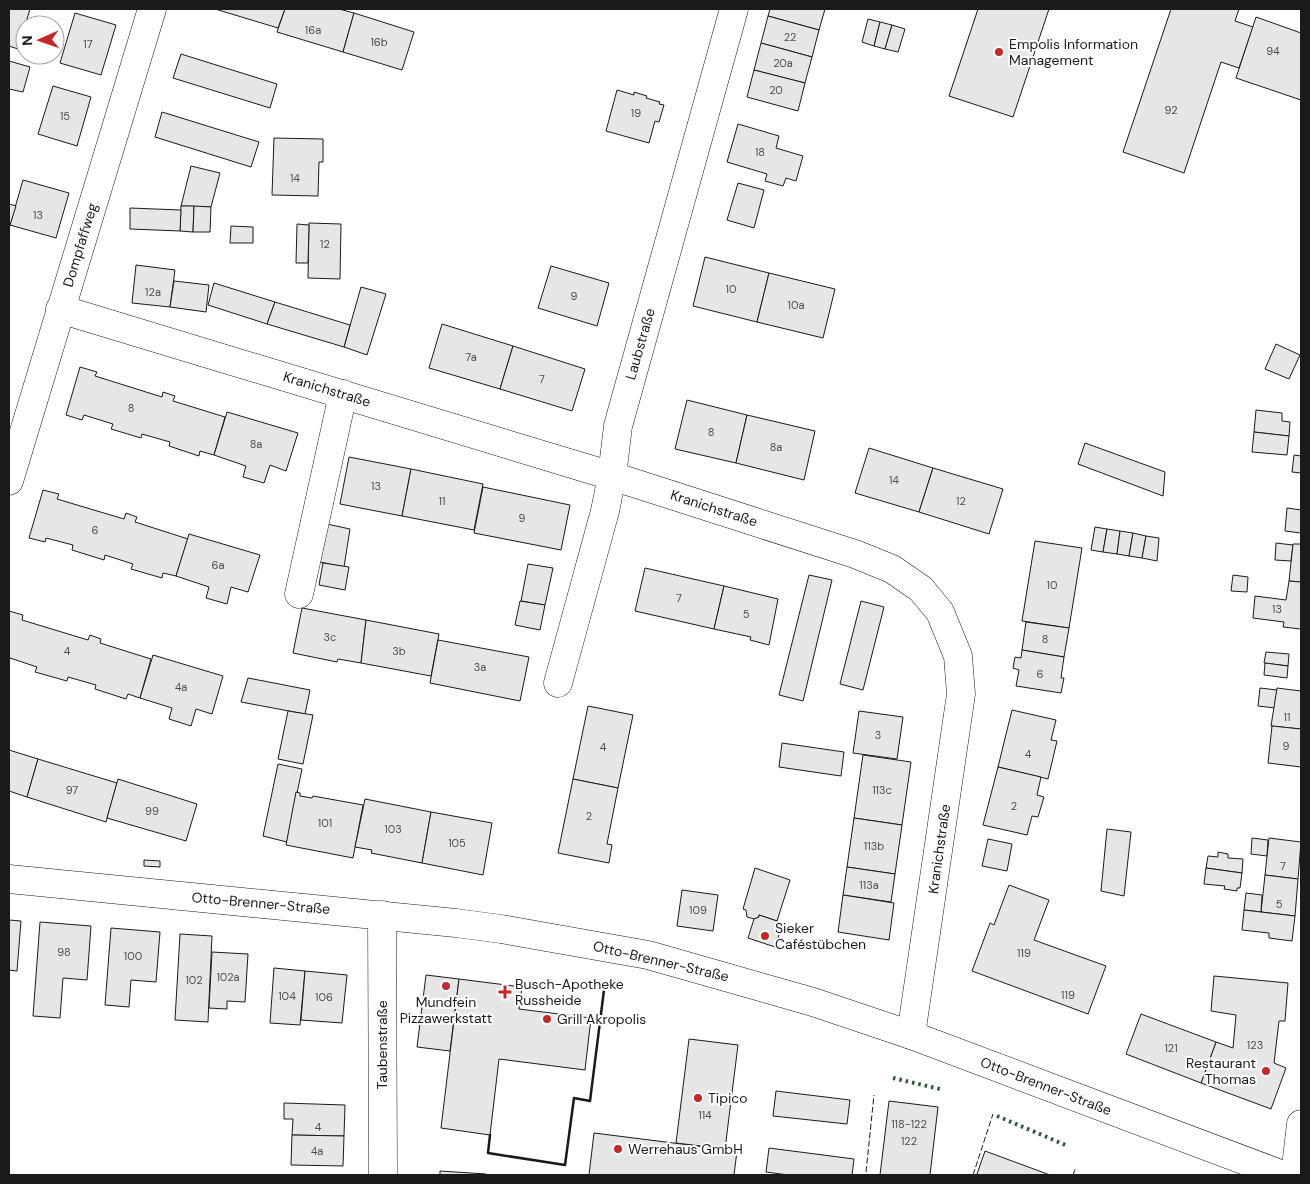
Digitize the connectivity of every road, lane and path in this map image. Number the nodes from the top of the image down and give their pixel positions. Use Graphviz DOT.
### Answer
graph roads {
  1 [pos="152,9"];
  2 [pos="734,9"];
  3 [pos="60,309"];
  4 [pos="343,394"];
  5 [pos="612,476"];
  6 [pos="9,481"];
  7 [pos="299,594"];
  8 [pos="558,683"];
  9 [pos="9,879"];
  10 [pos="382,915"];
  11 [pos="911,1035"];
  12 [pos="1301,1124"];
  13 [pos="383,1175"];
  14 [pos="1283,1175"];
  15 [pos="1295,1175"];
  1 -- 3 [label="street, Dompfaffweg"];
  2 -- 5 [label="street, Laubstraße"];
  3 -- 4 [label="street, Kranichstraße"];
  3 -- 6 [label="street, Dompfaffweg"];
  4 -- 5 [label="street, Kranichstraße"];
  4 -- 7 [label="street"];
  5 -- 8 [label="street, Laubstraße"];
  5 -- 11 [label="street, Kranichstraße"];
  9 -- 10 [label="street, Otto-Brenner-Straße"];
  10 -- 11 [label="street, Otto-Brenner-Straße"];
  10 -- 13 [label="street, Taubenstraße"];
  11 -- 14 [label="street, Otto-Brenner-Straße"];
  12 -- 15 [label="street"];
}
